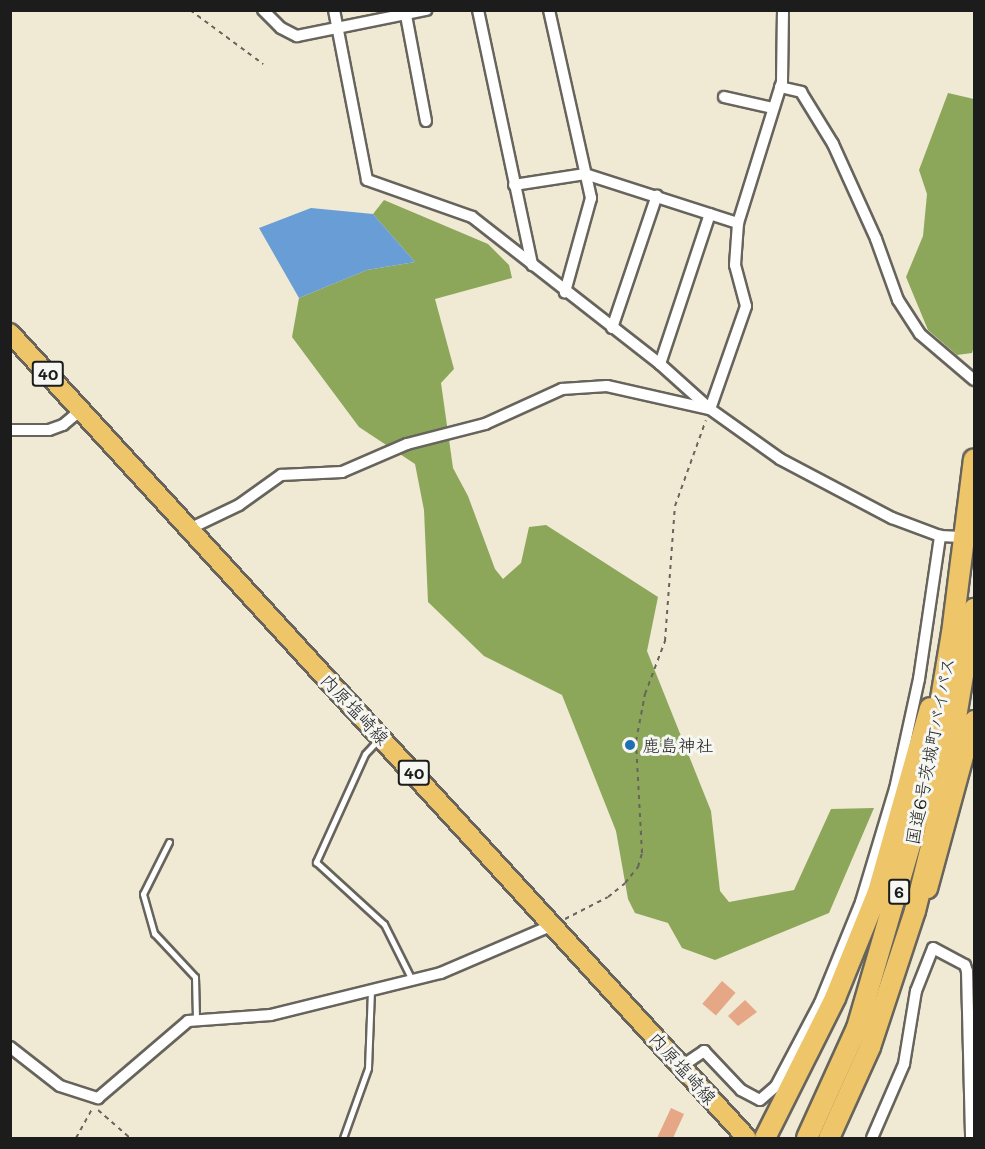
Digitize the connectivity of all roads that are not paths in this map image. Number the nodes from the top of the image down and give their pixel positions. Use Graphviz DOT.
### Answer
graph roads {
  1 [pos="263,10"];
  2 [pos="334,10"];
  3 [pos="426,10"];
  4 [pos="478,10"];
  5 [pos="549,10"];
  6 [pos="783,10"];
  7 [pos="406,13"];
  8 [pos="338,29"];
  9 [pos="780,87"];
  10 [pos="724,97"];
  11 [pos="773,108"];
  12 [pos="426,121"];
  13 [pos="585,174"];
  14 [pos="514,185"];
  15 [pos="657,195"];
  16 [pos="710,214"];
  17 [pos="738,223"];
  18 [pos="532,265"];
  19 [pos="565,292"];
  20 [pos="612,328"];
  21 [pos="10,333"];
  22 [pos="660,364"];
  23 [pos="975,380"];
  24 [pos="710,409"];
  25 [pos="81,410"];
  26 [pos="10,430"];
  27 [pos="975,459"];
  28 [pos="189,529"];
  29 [pos="940,536"];
  30 [pos="962,537"];
  31 [pos="975,609"];
  32 [pos="952,633"];
  33 [pos="975,720"];
  34 [pos="381,737"];
  35 [pos="169,842"];
  36 [pos="553,925"];
  37 [pos="898,971"];
  38 [pos="412,980"];
  39 [pos="371,989"];
  40 [pos="196,1018"];
  41 [pos="10,1047"];
  42 [pos="682,1066"];
  43 [pos="343,1138"];
  44 [pos="747,1138"];
  45 [pos="765,1138"];
  46 [pos="807,1138"];
  47 [pos="829,1138"];
  48 [pos="872,1138"];
  49 [pos="971,1138"];
  1 -- 8 [label="street"];
  2 -- 8 [label="street"];
  3 -- 7 [label="street"];
  4 -- 14 [label="street"];
  5 -- 13 [label="street"];
  6 -- 9 [label="street"];
  7 -- 8 [label="street"];
  7 -- 12 [label="street"];
  8 -- 18 [label="street"];
  9 -- 11 [label="street"];
  9 -- 23 [label="street"];
  10 -- 11 [label="street"];
  11 -- 17 [label="street"];
  13 -- 14 [label="street"];
  13 -- 15 [label="street"];
  13 -- 19 [label="street"];
  14 -- 18 [label="street"];
  15 -- 16 [label="street"];
  15 -- 20 [label="street"];
  16 -- 17 [label="street"];
  16 -- 22 [label="street"];
  17 -- 24 [label="street"];
  18 -- 19 [label="street"];
  19 -- 20 [label="street"];
  20 -- 22 [label="street"];
  21 -- 25 [label="main road, 内原塩崎線 / 40"];
  22 -- 24 [label="street"];
  24 -- 28 [label="street"];
  24 -- 29 [label="street"];
  25 -- 26 [label="street"];
  25 -- 28 [label="main road, 内原塩崎線 / 40"];
  27 -- 30 [label="highway, 6"];
  28 -- 34 [label="main road, 内原塩崎線 / 40"];
  29 -- 30 [label="street"];
  29 -- 42 [label="street"];
  30 -- 32 [label="highway, 6"];
  31 -- 37 [label="highway, 6"];
  32 -- 45 [label="highway"];
  32 -- 46 [label="highway, 国道6号茨城町バイパス / 6"];
  33 -- 37 [label="main road"];
  34 -- 36 [label="main road, 内原塩崎線 / 40"];
  34 -- 38 [label="lane"];
  35 -- 40 [label="lane"];
  36 -- 38 [label="street"];
  36 -- 42 [label="main road, 内原塩崎線 / 40"];
  37 -- 47 [label="highway, 6"];
  38 -- 39 [label="street"];
  39 -- 40 [label="street"];
  39 -- 43 [label="lane"];
  40 -- 41 [label="street"];
  42 -- 44 [label="main road, 内原塩崎線 / 40"];
  48 -- 49 [label="street"];
}
